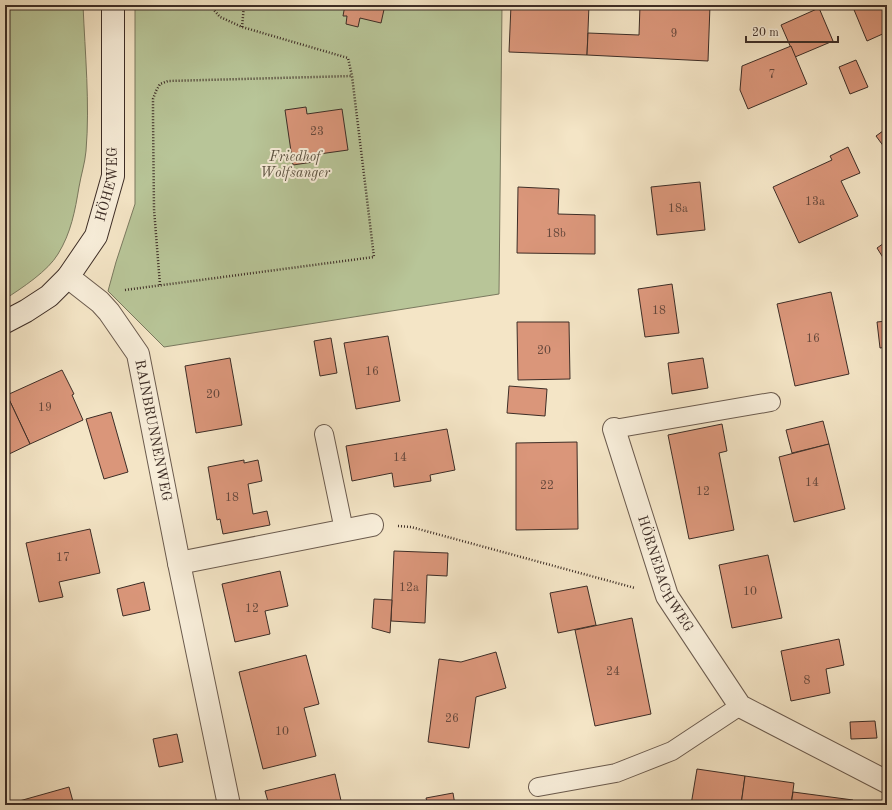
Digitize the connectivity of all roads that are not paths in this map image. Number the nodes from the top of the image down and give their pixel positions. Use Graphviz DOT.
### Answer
graph roads {
  1 [pos="113,5"];
  2 [pos="68,277"];
  3 [pos="5,322"];
  4 [pos="770,402"];
  5 [pos="614,429"];
  6 [pos="324,434"];
  7 [pos="372,524"];
  8 [pos="344,530"];
  9 [pos="179,563"];
  10 [pos="740,706"];
  11 [pos="887,782"];
  12 [pos="538,787"];
  13 [pos="229,805"];
  1 -- 2 [label="street, HÖHEWEG"];
  2 -- 3 [label="street, HÖHEWEG"];
  2 -- 9 [label="street, RAINBRUNNENWEG"];
  4 -- 5 [label="lane"];
  5 -- 10 [label="street, HÖRNEBACHWEG"];
  6 -- 8 [label="lane"];
  7 -- 8 [label="street"];
  8 -- 9 [label="street"];
  9 -- 13 [label="street, RAINBRUNNENWEG"];
  10 -- 11 [label="street, HÖRNEBACHWEG"];
  10 -- 12 [label="lane"];
}
